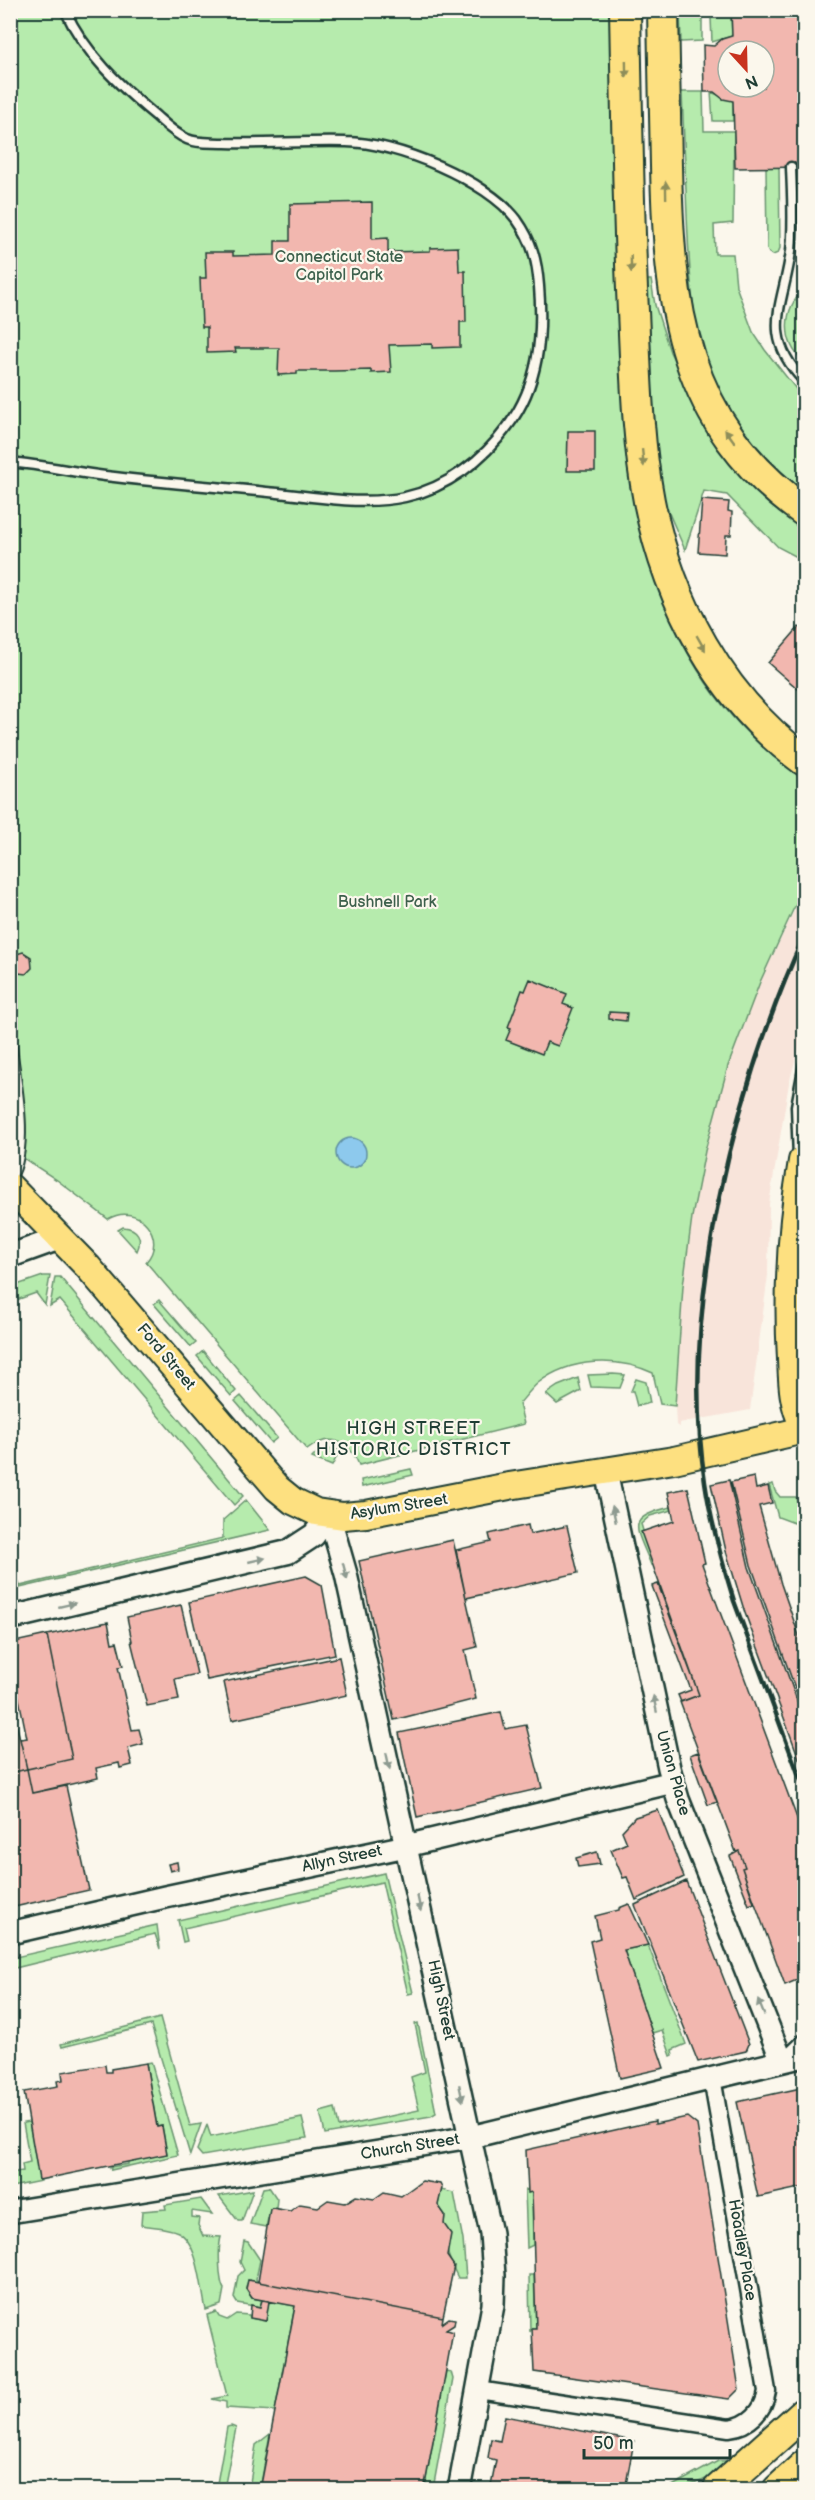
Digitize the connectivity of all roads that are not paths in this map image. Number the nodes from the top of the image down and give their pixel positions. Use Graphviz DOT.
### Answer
graph roads {
  1 [pos="65,10"];
  2 [pos="625,10"];
  3 [pos="663,10"];
  4 [pos="792,167"];
  5 [pos="804,381"];
  6 [pos="10,462"];
  7 [pos="804,511"];
  8 [pos="804,760"];
  9 [pos="10,1047"];
  10 [pos="804,1064"];
  11 [pos="803,1170"];
  12 [pos="10,1176"];
  13 [pos="10,1187"];
  14 [pos="60,1238"];
  15 [pos="10,1256"];
  16 [pos="804,1422"];
  17 [pos="804,1430"];
  18 [pos="606,1472"];
  19 [pos="329,1515"];
  20 [pos="10,1618"];
  21 [pos="673,1782"];
  22 [pos="406,1846"];
  23 [pos="10,1933"];
  24 [pos="804,2038"];
  25 [pos="804,2056"];
  26 [pos="782,2061"];
  27 [pos="712,2078"];
  28 [pos="471,2137"];
  29 [pos="10,2212"];
  30 [pos="477,2390"];
  31 [pos="804,2413"];
  32 [pos="804,2466"];
  33 [pos="459,2490"];
  34 [pos="718,2490"];
  35 [pos="778,2490"];
  1 -- 6 [label="lane"];
  2 -- 8 [label="highway, one-way"];
  7 -- 3 [label="highway, one-way"];
  4 -- 5 [label="lane"];
  9 -- 12 [label="street"];
  10 -- 11 [label="lane"];
  11 -- 16 [label="highway"];
  13 -- 14 [label="main road, Ford Street"];
  14 -- 15 [label="main road"];
  14 -- 19 [label="main road, Ford Street"];
  17 -- 18 [label="main road, Asylum Street"];
  18 -- 19 [label="main road, Asylum Street"];
  21 -- 18 [label="street, Union Place, one-way"];
  20 -- 19 [label="main road, Asylum Street, one-way"];
  19 -- 22 [label="street, High Street, one-way"];
  21 -- 22 [label="street, Allyn Street"];
  26 -- 21 [label="street, Union Place, one-way"];
  22 -- 23 [label="street, Allyn Street"];
  22 -- 28 [label="street, High Street, one-way"];
  24 -- 26 [label="lane"];
  25 -- 26 [label="street, Church Street"];
  26 -- 27 [label="street, Church Street"];
  27 -- 28 [label="street, Church Street"];
  27 -- 30 [label="street, Hoadley Place"];
  28 -- 29 [label="street, Church Street"];
  28 -- 30 [label="street, High Street"];
  30 -- 33 [label="street, High Street"];
  31 -- 34 [label="highway"];
  32 -- 35 [label="highway"];
}
